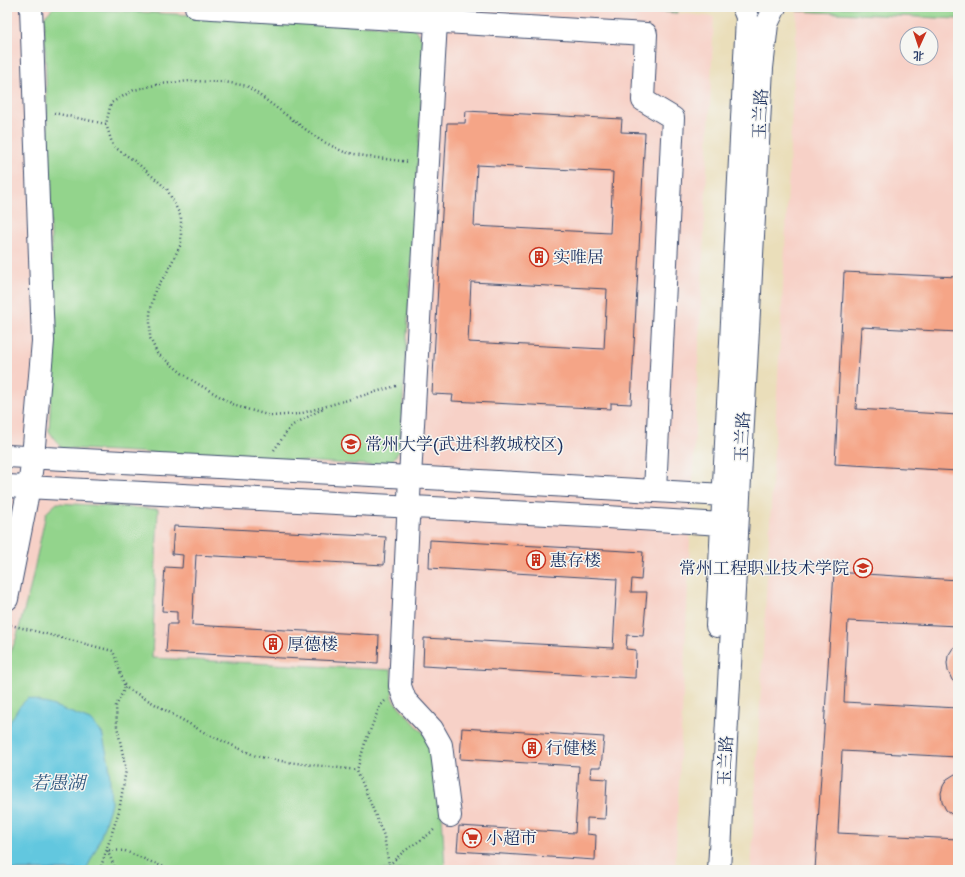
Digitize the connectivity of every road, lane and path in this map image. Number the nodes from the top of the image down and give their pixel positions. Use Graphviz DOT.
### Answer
graph roads {
  1 [pos="31,7"];
  2 [pos="196,7"];
  3 [pos="743,7"];
  4 [pos="775,7"];
  5 [pos="436,22"];
  6 [pos="35,110"];
  7 [pos="106,124"];
  8 [pos="428,164"];
  9 [pos="416,380"];
  10 [pos="330,405"];
  11 [pos="7,456"];
  12 [pos="33,458"];
  13 [pos="269,469"];
  14 [pos="410,477"];
  15 [pos="7,486"];
  16 [pos="29,487"];
  17 [pos="655,491"];
  18 [pos="724,495"];
  19 [pos="409,507"];
  20 [pos="730,518"];
  21 [pos="7,599"];
  22 [pos="7,624"];
  23 [pos="400,686"];
  24 [pos="125,687"];
  25 [pos="357,770"];
  26 [pos="450,816"];
  27 [pos="107,850"];
  28 [pos="389,865"];
  29 [pos="100,870"];
  30 [pos="116,870"];
  31 [pos="174,870"];
  32 [pos="388,870"];
  33 [pos="705,870"];
  34 [pos="719,870"];
  1 -- 6 [label="street"];
  2 -- 5 [label="street"];
  3 -- 18 [label="street, 玉兰路"];
  4 -- 20 [label="street, 玉兰路"];
  5 -- 8 [label="street"];
  5 -- 17 [label="street"];
  6 -- 7 [label="path"];
  6 -- 12 [label="street"];
  7 -- 8 [label="path"];
  7 -- 10 [label="path"];
  8 -- 9 [label="street"];
  9 -- 10 [label="path"];
  9 -- 14 [label="street"];
  10 -- 13 [label="path"];
  11 -- 12 [label="street"];
  12 -- 13 [label="street"];
  12 -- 16 [label="street"];
  13 -- 14 [label="street"];
  14 -- 17 [label="street"];
  14 -- 19 [label="street"];
  15 -- 16 [label="street"];
  16 -- 19 [label="street"];
  16 -- 21 [label="street"];
  17 -- 18 [label="street"];
  18 -- 20 [label="street"];
  19 -- 20 [label="street"];
  19 -- 23 [label="street"];
  20 -- 33 [label="street, 玉兰路"];
  20 -- 34 [label="street, 玉兰路"];
  22 -- 24 [label="path"];
  23 -- 25 [label="path"];
  23 -- 26 [label="street"];
  24 -- 25 [label="path"];
  24 -- 27 [label="path"];
  25 -- 28 [label="path"];
  26 -- 28 [label="path"];
  27 -- 29 [label="path"];
  27 -- 30 [label="path"];
  27 -- 31 [label="path"];
  28 -- 32 [label="path"];
}
